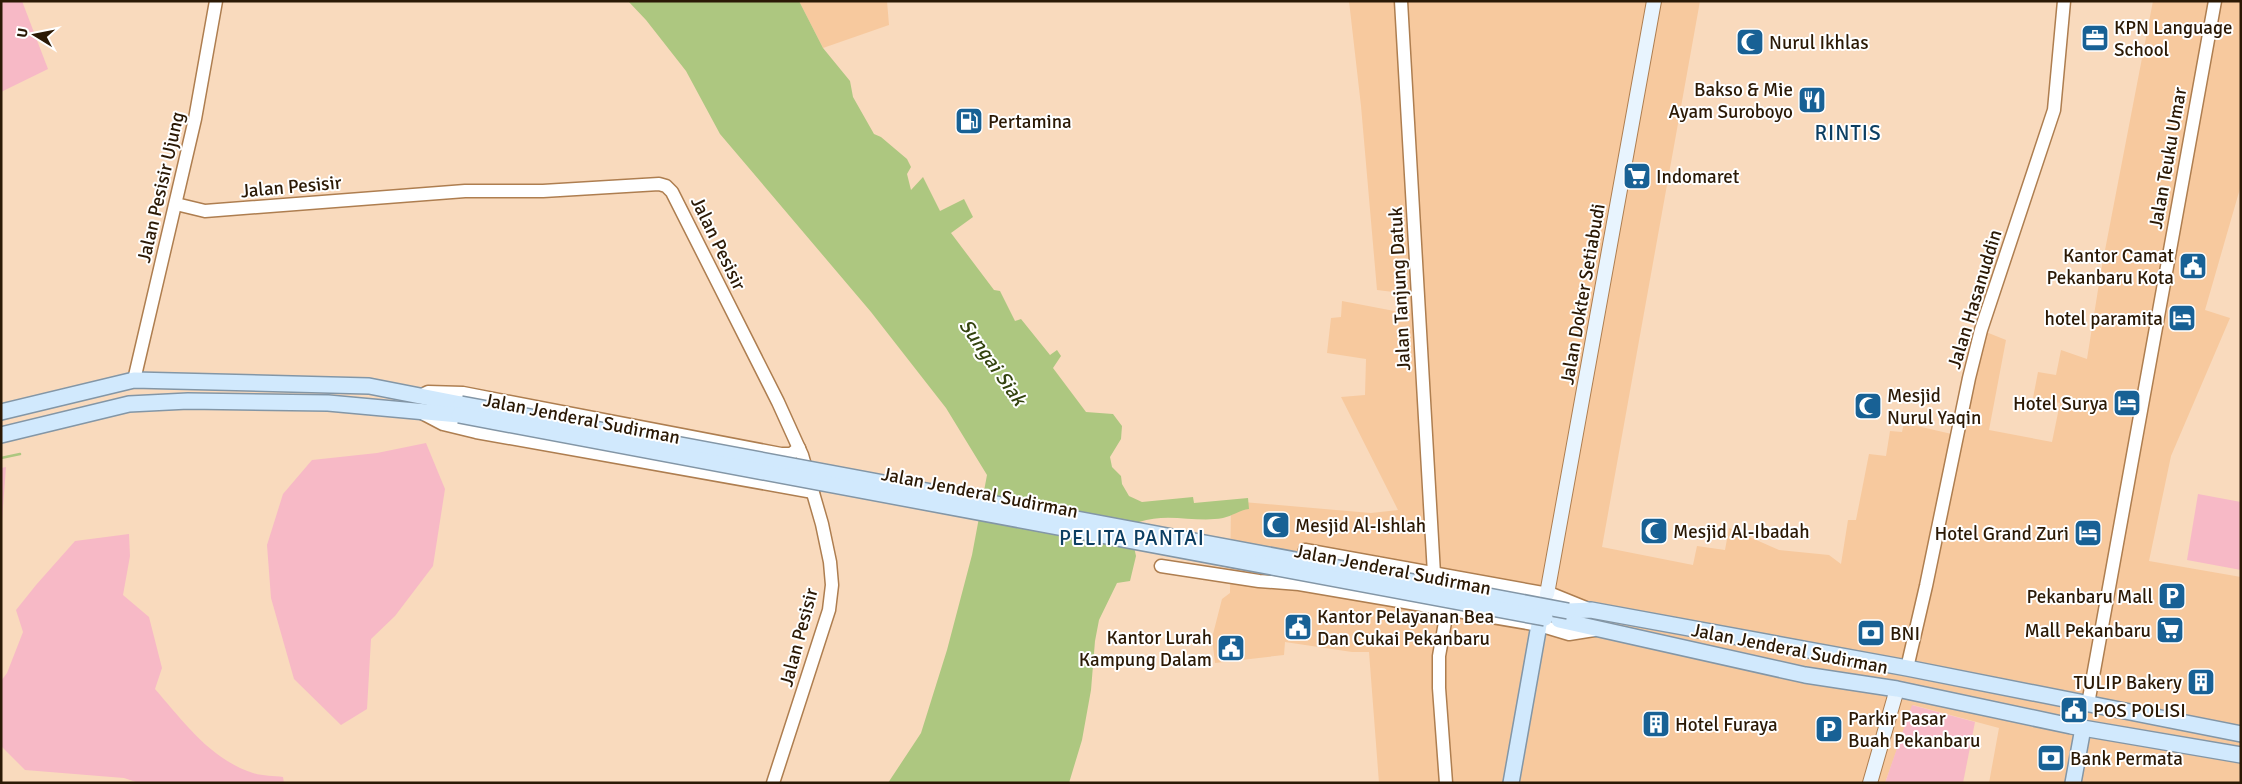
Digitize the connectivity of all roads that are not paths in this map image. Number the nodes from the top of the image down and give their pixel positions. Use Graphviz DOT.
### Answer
graph roads {
  1 [pos="216,1"];
  2 [pos="1402,1"];
  3 [pos="1654,1"];
  4 [pos="2064,1"];
  5 [pos="2215,1"];
  6 [pos="176,204"];
  7 [pos="134,380"];
  8 [pos="419,404"];
  9 [pos="1,412"];
  10 [pos="1,435"];
  11 [pos="799,448"];
  12 [pos="813,492"];
  13 [pos="1161,566"];
  14 [pos="1434,574"];
  15 [pos="1299,584"];
  16 [pos="1547,594"];
  17 [pos="1591,610"];
  18 [pos="1447,611"];
  19 [pos="1563,616"];
  20 [pos="1539,625"];
  21 [pos="1594,630"];
  22 [pos="1907,668"];
  23 [pos="1897,689"];
  24 [pos="2081,703"];
  25 [pos="2115,710"];
  26 [pos="2077,727"];
  27 [pos="2112,733"];
  28 [pos="2241,734"];
  29 [pos="2241,755"];
  30 [pos="772,783"];
  31 [pos="1446,783"];
  32 [pos="1511,783"];
  33 [pos="1870,783"];
  34 [pos="2073,783"];
  1 -- 6 [label="street, Jalan Pesisir Ujung"];
  2 -- 14 [label="street, Jalan Tanjung Datuk"];
  3 -- 16 [label="main road, Jalan Dokter Setiabudi"];
  4 -- 22 [label="street, Jalan Hasanuddin"];
  5 -- 24 [label="street, Jalan Teuku Umar"];
  6 -- 7 [label="street, Jalan Pesisir Ujung"];
  6 -- 11 [label="street, Jalan Pesisir"];
  7 -- 8 [label="main road, Jalan Jenderal Sudirman"];
  7 -- 9 [label="main road, Jalan Jenderal Sudirman"];
  8 -- 10 [label="main road, Jalan Jenderal Sudirman"];
  8 -- 11 [label="street"];
  8 -- 12 [label="street"];
  8 -- 19 [label="main road, Jalan Jenderal Sudirman, bridge"];
  11 -- 12 [label="street, Jalan Pesisir"];
  12 -- 30 [label="street, Jalan Pesisir"];
  13 -- 15 [label="street"];
  14 -- 15 [label="street"];
  14 -- 16 [label="street"];
  15 -- 18 [label="street"];
  16 -- 17 [label="street"];
  17 -- 19 [label="main road, Jalan Jenderal Sudirman"];
  17 -- 22 [label="main road, Jalan Jenderal Sudirman"];
  18 -- 20 [label="street"];
  18 -- 31 [label="street"];
  19 -- 21 [label="main road, Jalan Jenderal Sudirman"];
  20 -- 21 [label="street"];
  20 -- 32 [label="main road"];
  21 -- 23 [label="main road, Jalan Jenderal Sudirman"];
  22 -- 24 [label="main road, Jalan Jenderal Sudirman"];
  23 -- 26 [label="main road, Jalan Jenderal Sudirman"];
  23 -- 33 [label="main road"];
  24 -- 25 [label="main road, Jalan Jenderal Sudirman"];
  24 -- 26 [label="main road"];
  25 -- 27 [label="main road"];
  25 -- 28 [label="main road, Jalan Jenderal Sudirman"];
  26 -- 27 [label="main road, Jalan Jenderal Sudirman"];
  26 -- 34 [label="main road"];
  27 -- 29 [label="main road, Jalan Jenderal Sudirman"];
}
